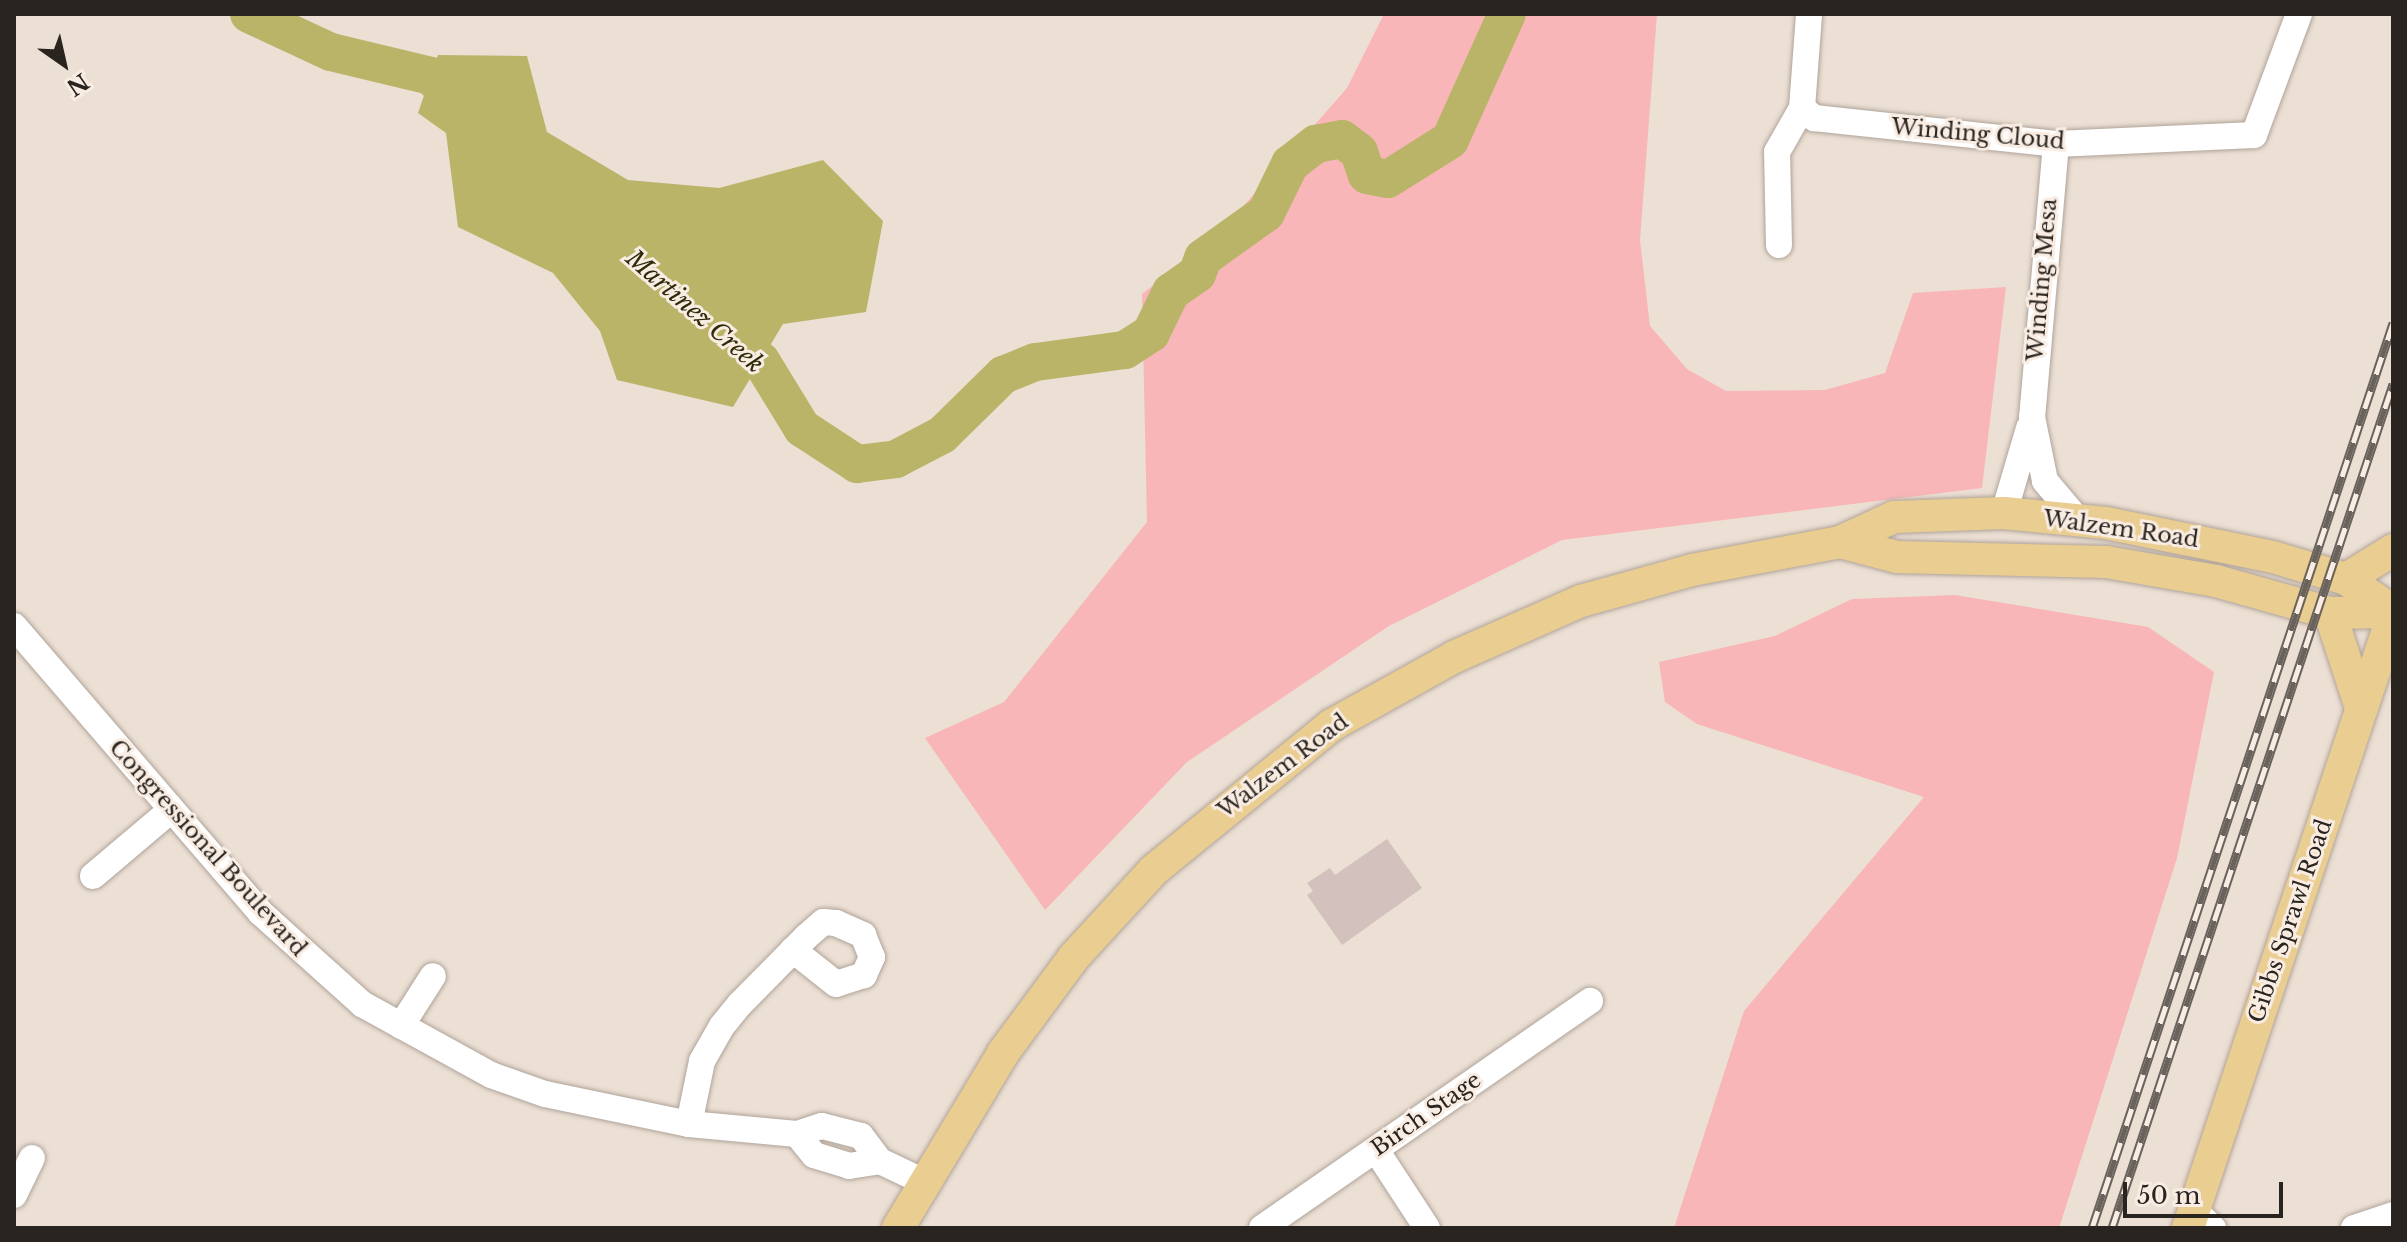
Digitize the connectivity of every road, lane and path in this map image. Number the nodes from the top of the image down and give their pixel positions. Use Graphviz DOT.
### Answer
graph roads {
  1 [pos="1809,14"];
  2 [pos="2299,14"];
  3 [pos="1802,108"];
  4 [pos="2056,144"];
  5 [pos="1779,245"];
  6 [pos="2032,417"];
  7 [pos="2004,513"];
  8 [pos="2078,520"];
  9 [pos="1840,542"];
  10 [pos="2393,550"];
  11 [pos="2346,579"];
  12 [pos="2330,613"];
  13 [pos="2393,613"];
  14 [pos="14,626"];
  15 [pos="2393,687"];
  16 [pos="2361,710"];
  17 [pos="171,810"];
  18 [pos="93,876"];
  19 [pos="793,950"];
  20 [pos="433,976"];
  21 [pos="1590,1001"];
  22 [pos="401,1026"];
  23 [pos="689,1124"];
  24 [pos="1376,1150"];
  25 [pos="32,1158"];
  26 [pos="924,1182"];
  27 [pos="14,1195"];
  28 [pos="2393,1215"];
  29 [pos="2198,1222"];
  30 [pos="898,1228"];
  31 [pos="1262,1228"];
  32 [pos="1427,1228"];
  33 [pos="2354,1228"];
  1 -- 3 [label="street"];
  2 -- 4 [label="street, Winding Cloud"];
  3 -- 4 [label="street, Winding Cloud"];
  3 -- 5 [label="street"];
  4 -- 6 [label="street, Winding Mesa"];
  6 -- 7 [label="street, Winding Mesa"];
  6 -- 8 [label="street, Winding Mesa"];
  7 -- 8 [label="main road, Walzem Road"];
  7 -- 9 [label="main road, Walzem Road"];
  8 -- 11 [label="main road, Walzem Road"];
  9 -- 12 [label="main road, Walzem Road"];
  9 -- 26 [label="main road, Walzem Road"];
  10 -- 11 [label="main road"];
  11 -- 13 [label="main road, Walzem Road"];
  12 -- 13 [label="main road, Walzem Road"];
  12 -- 16 [label="main road"];
  13 -- 16 [label="main road, Gibbs Sprawl Road"];
  14 -- 17 [label="street, Congressional Boulevard"];
  15 -- 16 [label="main road"];
  16 -- 29 [label="main road, Gibbs Sprawl Road"];
  17 -- 18 [label="street"];
  17 -- 22 [label="street, Congressional Boulevard"];
  19 -- 23 [label="street"];
  20 -- 22 [label="street"];
  21 -- 24 [label="street, Birch Stage"];
  22 -- 23 [label="street, Congressional Boulevard"];
  23 -- 26 [label="street, Congressional Boulevard"];
  24 -- 31 [label="street, Birch Stage"];
  24 -- 32 [label="street"];
  25 -- 27 [label="street"];
  26 -- 30 [label="main road, Walzem Road"];
  28 -- 33 [label="street"];
}
